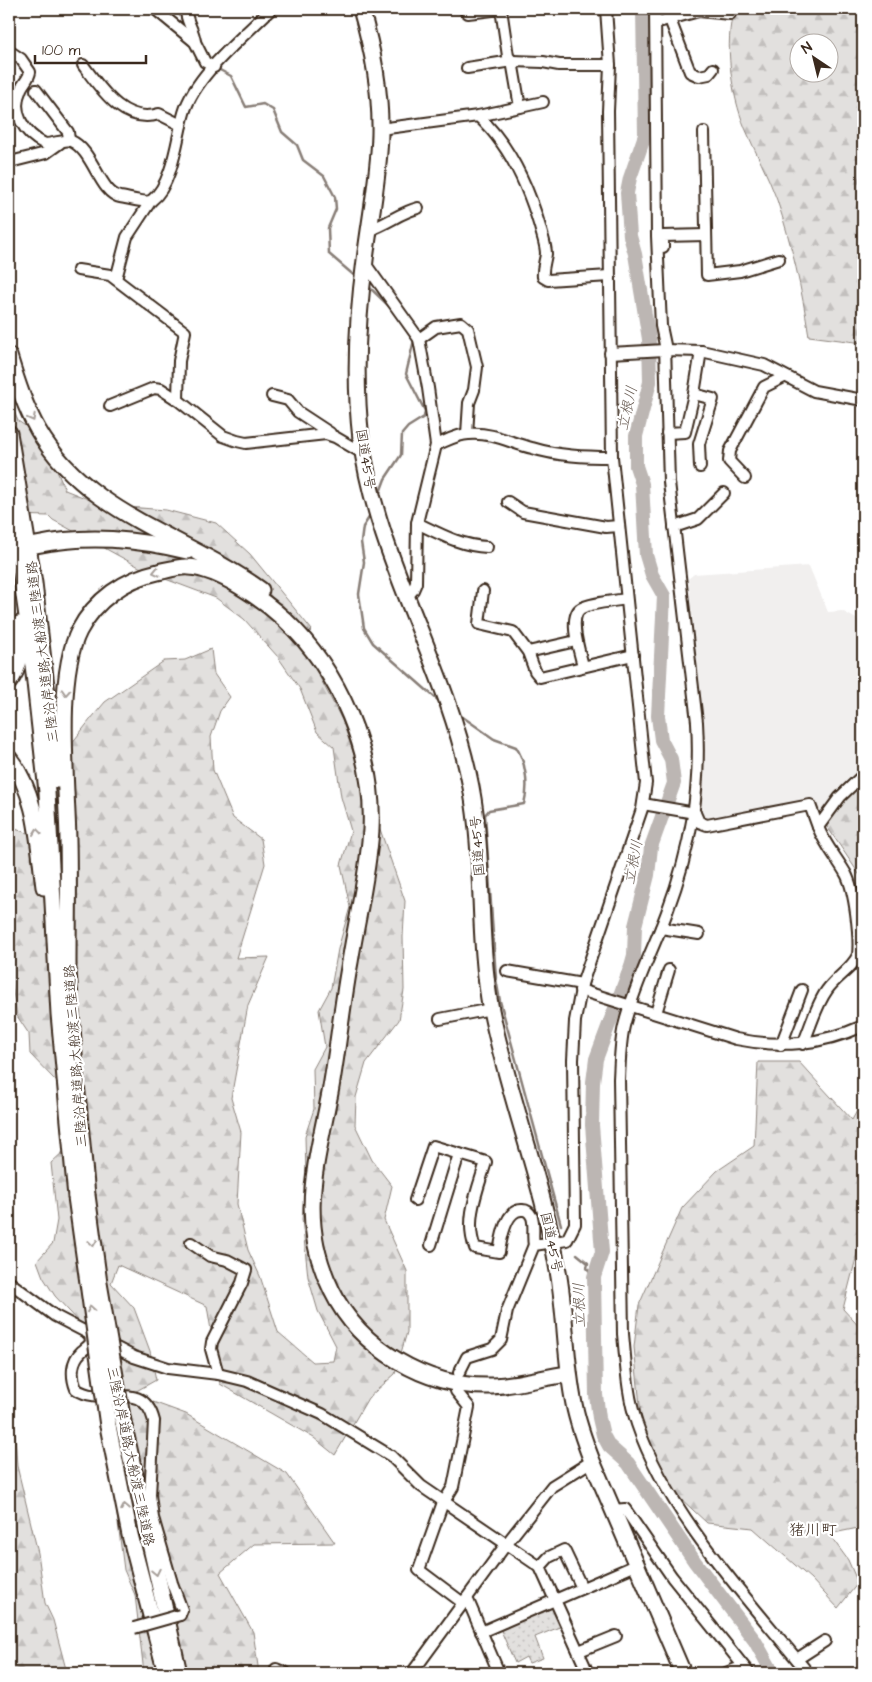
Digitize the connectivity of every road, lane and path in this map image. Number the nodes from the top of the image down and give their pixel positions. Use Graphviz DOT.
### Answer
graph roads {
  1 [pos="157,9"];
  2 [pos="186,9"];
  3 [pos="271,9"];
  4 [pos="361,9"];
  5 [pos="464,9"];
  6 [pos="606,9"];
  7 [pos="655,9"];
  8 [pos="731,9"];
  9 [pos="667,14"];
  10 [pos="656,23"];
  11 [pos="195,42"];
  12 [pos="9,51"];
  13 [pos="512,61"];
  14 [pos="83,65"];
  15 [pos="610,65"];
  16 [pos="214,67"];
  17 [pos="467,68"];
  18 [pos="713,69"];
  19 [pos="36,90"];
  20 [pos="543,102"];
  21 [pos="520,108"];
  22 [pos="478,116"];
  23 [pos="182,125"];
  24 [pos="380,129"];
  25 [pos="704,132"];
  26 [pos="64,141"];
  27 [pos="10,162"];
  28 [pos="150,202"];
  29 [pos="418,208"];
  30 [pos="369,230"];
  31 [pos="706,235"];
  32 [pos="779,260"];
  33 [pos="364,262"];
  34 [pos="78,270"];
  35 [pos="609,276"];
  36 [pos="116,279"];
  37 [pos="419,339"];
  38 [pos="664,348"];
  39 [pos="701,351"];
  40 [pos="615,352"];
  41 [pos="9,356"];
  42 [pos="784,376"];
  43 [pos="694,394"];
  44 [pos="272,396"];
  45 [pos="178,400"];
  46 [pos="863,400"];
  47 [pos="110,406"];
  48 [pos="9,433"];
  49 [pos="667,433"];
  50 [pos="466,434"];
  51 [pos="335,437"];
  52 [pos="436,445"];
  53 [pos="364,454"];
  54 [pos="612,457"];
  55 [pos="700,467"];
  56 [pos="745,478"];
  57 [pos="9,493"];
  58 [pos="724,493"];
  59 [pos="508,502"];
  60 [pos="417,523"];
  61 [pos="619,526"];
  62 [pos="674,527"];
  63 [pos="9,538"];
  64 [pos="487,547"];
  65 [pos="36,549"];
  66 [pos="213,566"];
  67 [pos="483,591"];
  68 [pos="406,598"];
  69 [pos="626,599"];
  70 [pos="576,641"];
  71 [pos="528,652"];
  72 [pos="633,656"];
  73 [pos="583,666"];
  74 [pos="9,682"];
  75 [pos="9,758"];
  76 [pos="863,775"];
  77 [pos="648,805"];
  78 [pos="692,813"];
  79 [pos="818,827"];
  80 [pos="661,928"];
  81 [pos="699,934"];
  82 [pos="63,966"];
  83 [pos="669,970"];
  84 [pos="506,971"];
  85 [pos="584,989"];
  86 [pos="802,990"];
  87 [pos="628,1004"];
  88 [pos="491,1009"];
  89 [pos="656,1013"];
  90 [pos="440,1019"];
  91 [pos="863,1026"];
  92 [pos="803,1044"];
  93 [pos="781,1045"];
  94 [pos="459,1154"];
  95 [pos="415,1200"];
  96 [pos="191,1243"];
  97 [pos="553,1244"];
  98 [pos="431,1245"];
  99 [pos="534,1245"];
  100 [pos="9,1282"];
  101 [pos="90,1334"];
  102 [pos="459,1373"];
  103 [pos="218,1374"];
  104 [pos="569,1374"];
  105 [pos="456,1391"];
  106 [pos="116,1424"];
  107 [pos="592,1461"];
  108 [pos="444,1502"];
  109 [pos="612,1510"];
  110 [pos="507,1543"];
  111 [pos="636,1565"];
  112 [pos="540,1567"];
  113 [pos="582,1588"];
  114 [pos="556,1599"];
  115 [pos="465,1601"];
  116 [pos="134,1628"];
  117 [pos="481,1632"];
  118 [pos="616,1636"];
  119 [pos="825,1641"];
  120 [pos="579,1651"];
  121 [pos="797,1659"];
  122 [pos="166,1673"];
  123 [pos="180,1673"];
  124 [pos="412,1673"];
  125 [pos="499,1673"];
  126 [pos="588,1673"];
  127 [pos="683,1673"];
  128 [pos="726,1673"];
  129 [pos="739,1673"];
  130 [pos="749,1673"];
  131 [pos="808,1673"];
  1 -- 11 [label="street"];
  2 -- 11 [label="street"];
  3 -- 16 [label="street"];
  4 -- 24 [label="highway, 国道45号"];
  5 -- 13 [label="street"];
  6 -- 15 [label="street"];
  7 -- 10 [label="street"];
  8 -- 9 [label="street"];
  9 -- 10 [label="street"];
  9 -- 18 [label="street"];
  10 -- 38 [label="street"];
  11 -- 16 [label="street"];
  12 -- 26 [label="street"];
  13 -- 15 [label="street"];
  13 -- 17 [label="street"];
  13 -- 21 [label="street"];
  14 -- 23 [label="street"];
  15 -- 35 [label="street"];
  16 -- 23 [label="street"];
  19 -- 26 [label="street"];
  20 -- 21 [label="street"];
  21 -- 22 [label="street"];
  22 -- 24 [label="street"];
  22 -- 35 [label="street"];
  23 -- 28 [label="street"];
  24 -- 30 [label="highway, 国道45号"];
  25 -- 31 [label="street"];
  26 -- 27 [label="street"];
  26 -- 28 [label="street"];
  28 -- 36 [label="street"];
  29 -- 30 [label="street"];
  30 -- 33 [label="highway, 国道45号"];
  31 -- 32 [label="street"];
  31 -- 38 [label="street"];
  33 -- 37 [label="street"];
  33 -- 53 [label="highway, 国道45号"];
  34 -- 36 [label="street"];
  35 -- 40 [label="street"];
  36 -- 45 [label="street"];
  37 -- 50 [label="street"];
  37 -- 52 [label="street"];
  38 -- 39 [label="street"];
  38 -- 40 [label="street"];
  38 -- 49 [label="street"];
  39 -- 42 [label="street"];
  39 -- 43 [label="street"];
  40 -- 54 [label="street"];
  41 -- 66 [label="highway, one-way"];
  42 -- 46 [label="street"];
  42 -- 56 [label="street"];
  43 -- 49 [label="street"];
  43 -- 55 [label="street"];
  44 -- 51 [label="street"];
  45 -- 47 [label="street"];
  45 -- 51 [label="street"];
  48 -- 82 [label="highway, 三陸沿岸道路;大船渡三陸道路"];
  49 -- 62 [label="street"];
  50 -- 52 [label="street"];
  50 -- 54 [label="street"];
  51 -- 53 [label="street"];
  52 -- 60 [label="street"];
  53 -- 68 [label="highway, 国道45号"];
  54 -- 61 [label="street"];
  57 -- 82 [label="highway, 三陸沿岸道路;大船渡三陸道路"];
  58 -- 62 [label="street"];
  59 -- 61 [label="street"];
  60 -- 64 [label="street"];
  60 -- 68 [label="street"];
  61 -- 69 [label="street"];
  62 -- 78 [label="street"];
  63 -- 74 [label="highway"];
  65 -- 66 [label="highway"];
  66 -- 82 [label="highway, one-way"];
  66 -- 104 [label="highway"];
  67 -- 71 [label="street"];
  68 -- 88 [label="highway, 国道45号"];
  69 -- 70 [label="street"];
  69 -- 72 [label="street"];
  70 -- 71 [label="street"];
  70 -- 73 [label="street"];
  71 -- 73 [label="street"];
  72 -- 73 [label="street"];
  72 -- 77 [label="street"];
  82 -- 75 [label="highway, one-way"];
  76 -- 79 [label="street"];
  77 -- 78 [label="street"];
  77 -- 85 [label="street"];
  78 -- 79 [label="street"];
  78 -- 80 [label="street"];
  79 -- 92 [label="street"];
  80 -- 81 [label="street"];
  80 -- 87 [label="street"];
  82 -- 106 [label="highway, 三陸沿岸道路;大船渡三陸道路, bridge"];
  83 -- 89 [label="street"];
  84 -- 85 [label="street"];
  85 -- 87 [label="street"];
  85 -- 97 [label="street"];
  86 -- 93 [label="street"];
  87 -- 89 [label="street"];
  87 -- 121 [label="street"];
  88 -- 90 [label="street"];
  88 -- 97 [label="highway, 国道45号"];
  89 -- 93 [label="street"];
  91 -- 92 [label="street"];
  92 -- 93 [label="street"];
  94 -- 95 [label="street"];
  94 -- 98 [label="street"];
  94 -- 99 [label="street"];
  96 -- 103 [label="street"];
  97 -- 99 [label="street"];
  97 -- 104 [label="highway, 国道45号"];
  99 -- 102 [label="street"];
  100 -- 101 [label="street"];
  101 -- 103 [label="street"];
  101 -- 116 [label="street, bridge"];
  103 -- 108 [label="street"];
  104 -- 107 [label="highway, 国道45号"];
  105 -- 108 [label="street"];
  122 -- 106 [label="highway, 三陸沿岸道路;大船渡三陸道路, one-way"];
  106 -- 123 [label="highway, 三陸沿岸道路;大船渡三陸道路, one-way"];
  107 -- 109 [label="highway, 国道45号"];
  107 -- 110 [label="street"];
  108 -- 110 [label="street"];
  108 -- 115 [label="street"];
  109 -- 111 [label="highway, 国道45号"];
  109 -- 130 [label="street"];
  110 -- 112 [label="street"];
  110 -- 115 [label="street"];
  111 -- 113 [label="street"];
  111 -- 127 [label="highway, 国道45号"];
  112 -- 113 [label="street"];
  112 -- 114 [label="street"];
  113 -- 114 [label="street"];
  114 -- 117 [label="street"];
  114 -- 120 [label="street"];
  115 -- 117 [label="street"];
  115 -- 124 [label="street"];
  117 -- 125 [label="street"];
  118 -- 120 [label="street"];
  119 -- 121 [label="street"];
  120 -- 126 [label="street"];
  121 -- 131 [label="street"];
  128 -- 129 [label="street"];
}
